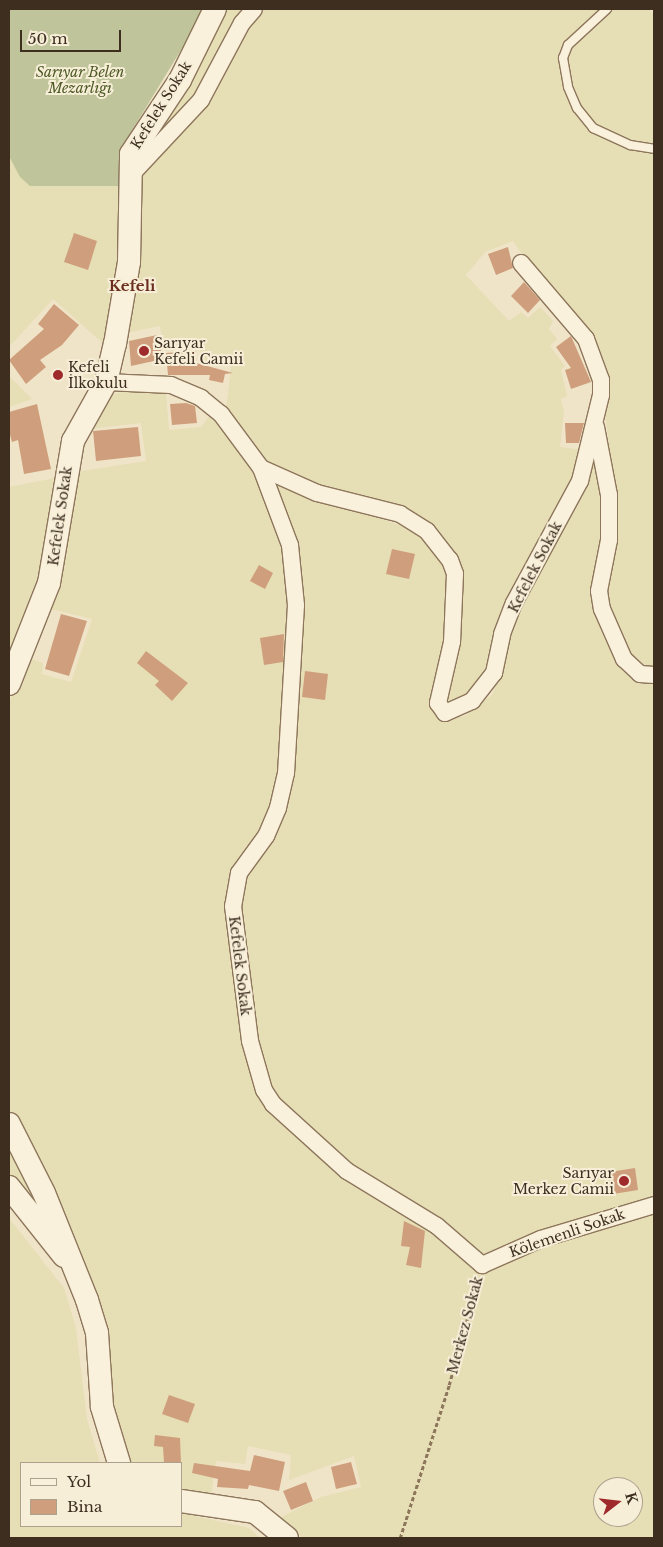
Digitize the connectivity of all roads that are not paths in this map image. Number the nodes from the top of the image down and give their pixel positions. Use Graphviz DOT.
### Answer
graph roads {
  1 [pos="214,9"];
  2 [pos="254,9"];
  3 [pos="607,9"];
  4 [pos="654,149"];
  5 [pos="130,176"];
  6 [pos="521,263"];
  7 [pos="106,382"];
  8 [pos="596,426"];
  9 [pos="261,468"];
  10 [pos="14,653"];
  11 [pos="654,675"];
  12 [pos="9,684"];
  13 [pos="264,1090"];
  14 [pos="9,1124"];
  15 [pos="9,1187"];
  16 [pos="654,1205"];
  17 [pos="72,1264"];
  18 [pos="482,1265"];
  19 [pos="120,1462"];
  20 [pos="182,1501"];
  21 [pos="287,1538"];
  1 -- 5 [label="street, Kefelek Sokak"];
  2 -- 5 [label="street, Kefelek Sokak"];
  3 -- 4 [label="lane"];
  5 -- 7 [label="street, Kefelek Sokak"];
  6 -- 8 [label="street, Kefelek Sokak"];
  7 -- 9 [label="street, Kefelek Sokak"];
  7 -- 10 [label="street, Kefelek Sokak"];
  8 -- 9 [label="street, Kefelek Sokak"];
  8 -- 11 [label="street"];
  9 -- 13 [label="street, Kefelek Sokak"];
  10 -- 12 [label="street, Kefelek Sokak"];
  13 -- 18 [label="street, Merkez Sokak"];
  14 -- 17 [label="street"];
  15 -- 17 [label="street"];
  16 -- 18 [label="street, Kölemenli Sokak"];
  17 -- 19 [label="street"];
  20 -- 21 [label="street"];
}
